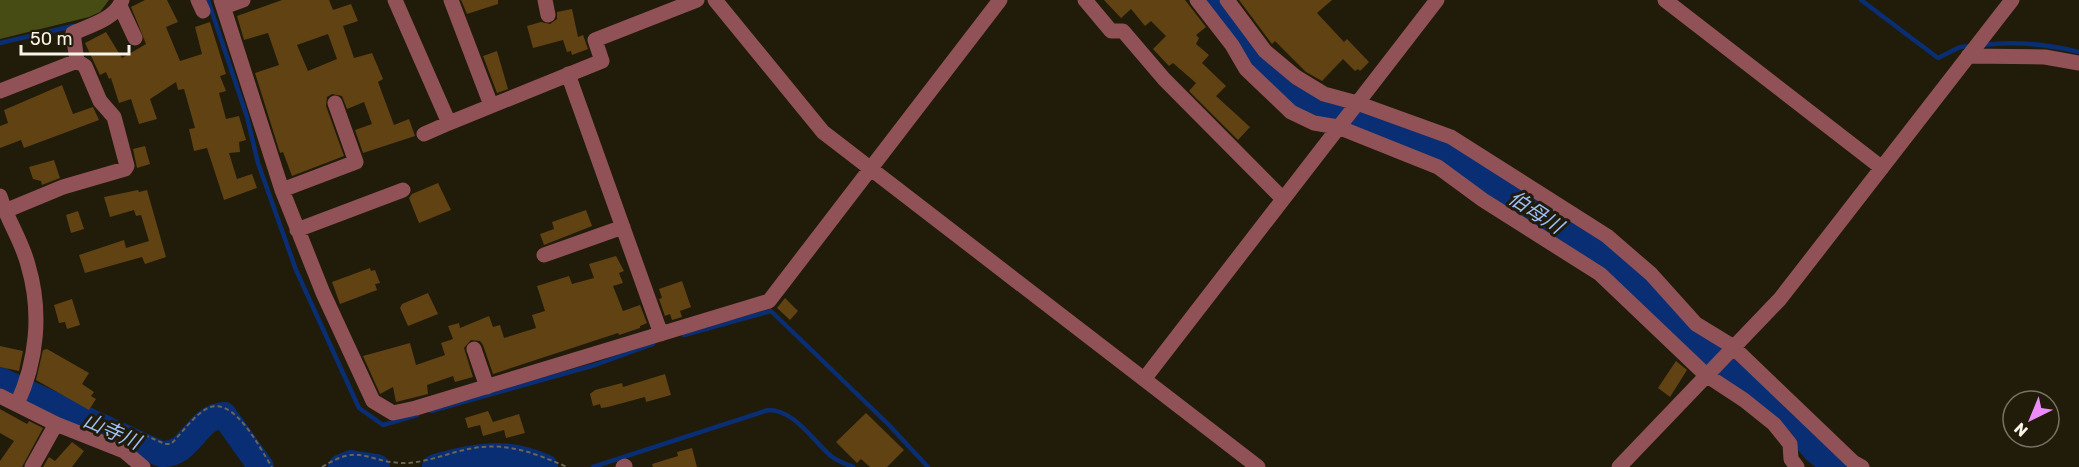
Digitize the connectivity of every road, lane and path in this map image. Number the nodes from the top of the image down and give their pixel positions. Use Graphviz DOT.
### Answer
graph roads {
  1 [pos="243,0"];
  2 [pos="395,0"];
  3 [pos="451,0"];
  4 [pos="697,0"];
  5 [pos="715,0"];
  6 [pos="1000,0"];
  7 [pos="1197,0"];
  8 [pos="1227,0"];
  9 [pos="1437,0"];
  10 [pos="1665,0"];
  11 [pos="2012,0"];
  12 [pos="1090,2"];
  13 [pos="121,3"];
  14 [pos="222,3"];
  15 [pos="135,38"];
  16 [pos="1969,55"];
  17 [pos="77,61"];
  18 [pos="2079,63"];
  19 [pos="568,74"];
  20 [pos="0,91"];
  21 [pos="335,103"];
  22 [pos="490,105"];
  23 [pos="1355,106"];
  24 [pos="449,123"];
  25 [pos="1340,125"];
  26 [pos="423,134"];
  27 [pos="870,168"];
  28 [pos="1882,168"];
  29 [pos="282,190"];
  30 [pos="402,190"];
  31 [pos="1282,198"];
  32 [pos="3,204"];
  33 [pos="623,227"];
  34 [pos="297,230"];
  35 [pos="544,255"];
  36 [pos="661,334"];
  37 [pos="1732,346"];
  38 [pos="474,349"];
  39 [pos="1706,375"];
  40 [pos="1145,378"];
  41 [pos="487,387"];
  42 [pos="0,396"];
  43 [pos="17,404"];
  44 [pos="117,423"];
  45 [pos="56,424"];
  46 [pos="32,467"];
  47 [pos="143,467"];
  48 [pos="272,467"];
  49 [pos="322,467"];
  50 [pos="567,467"];
  51 [pos="1258,467"];
  52 [pos="1619,467"];
  53 [pos="1797,467"];
  54 [pos="1862,467"];
  1 -- 14 [label="street"];
  2 -- 24 [label="street"];
  3 -- 22 [label="street"];
  4 -- 19 [label="street"];
  5 -- 27 [label="street"];
  6 -- 27 [label="street"];
  7 -- 25 [label="street"];
  8 -- 23 [label="street"];
  9 -- 23 [label="street"];
  10 -- 28 [label="street"];
  11 -- 16 [label="street"];
  12 -- 31 [label="street"];
  13 -- 15 [label="street"];
  13 -- 17 [label="street"];
  14 -- 29 [label="street"];
  16 -- 18 [label="street"];
  16 -- 28 [label="street"];
  17 -- 20 [label="street"];
  17 -- 32 [label="street"];
  19 -- 22 [label="street"];
  19 -- 33 [label="street"];
  21 -- 29 [label="street"];
  22 -- 24 [label="street"];
  23 -- 25 [label="street"];
  23 -- 37 [label="street"];
  24 -- 26 [label="street"];
  25 -- 31 [label="street"];
  25 -- 39 [label="street"];
  27 -- 36 [label="street"];
  27 -- 40 [label="street"];
  28 -- 37 [label="street"];
  29 -- 34 [label="street"];
  30 -- 34 [label="street"];
  31 -- 40 [label="street"];
  32 -- 43 [label="street"];
  33 -- 35 [label="street"];
  33 -- 36 [label="street"];
  34 -- 41 [label="street"];
  36 -- 41 [label="street"];
  37 -- 39 [label="street"];
  37 -- 54 [label="street"];
  38 -- 41 [label="street"];
  39 -- 52 [label="street"];
  39 -- 53 [label="street"];
  40 -- 51 [label="street"];
  42 -- 43 [label="street"];
  43 -- 45 [label="street"];
  44 -- 48 [label="path"];
  45 -- 46 [label="street"];
  45 -- 47 [label="street"];
  49 -- 50 [label="path"];
}
